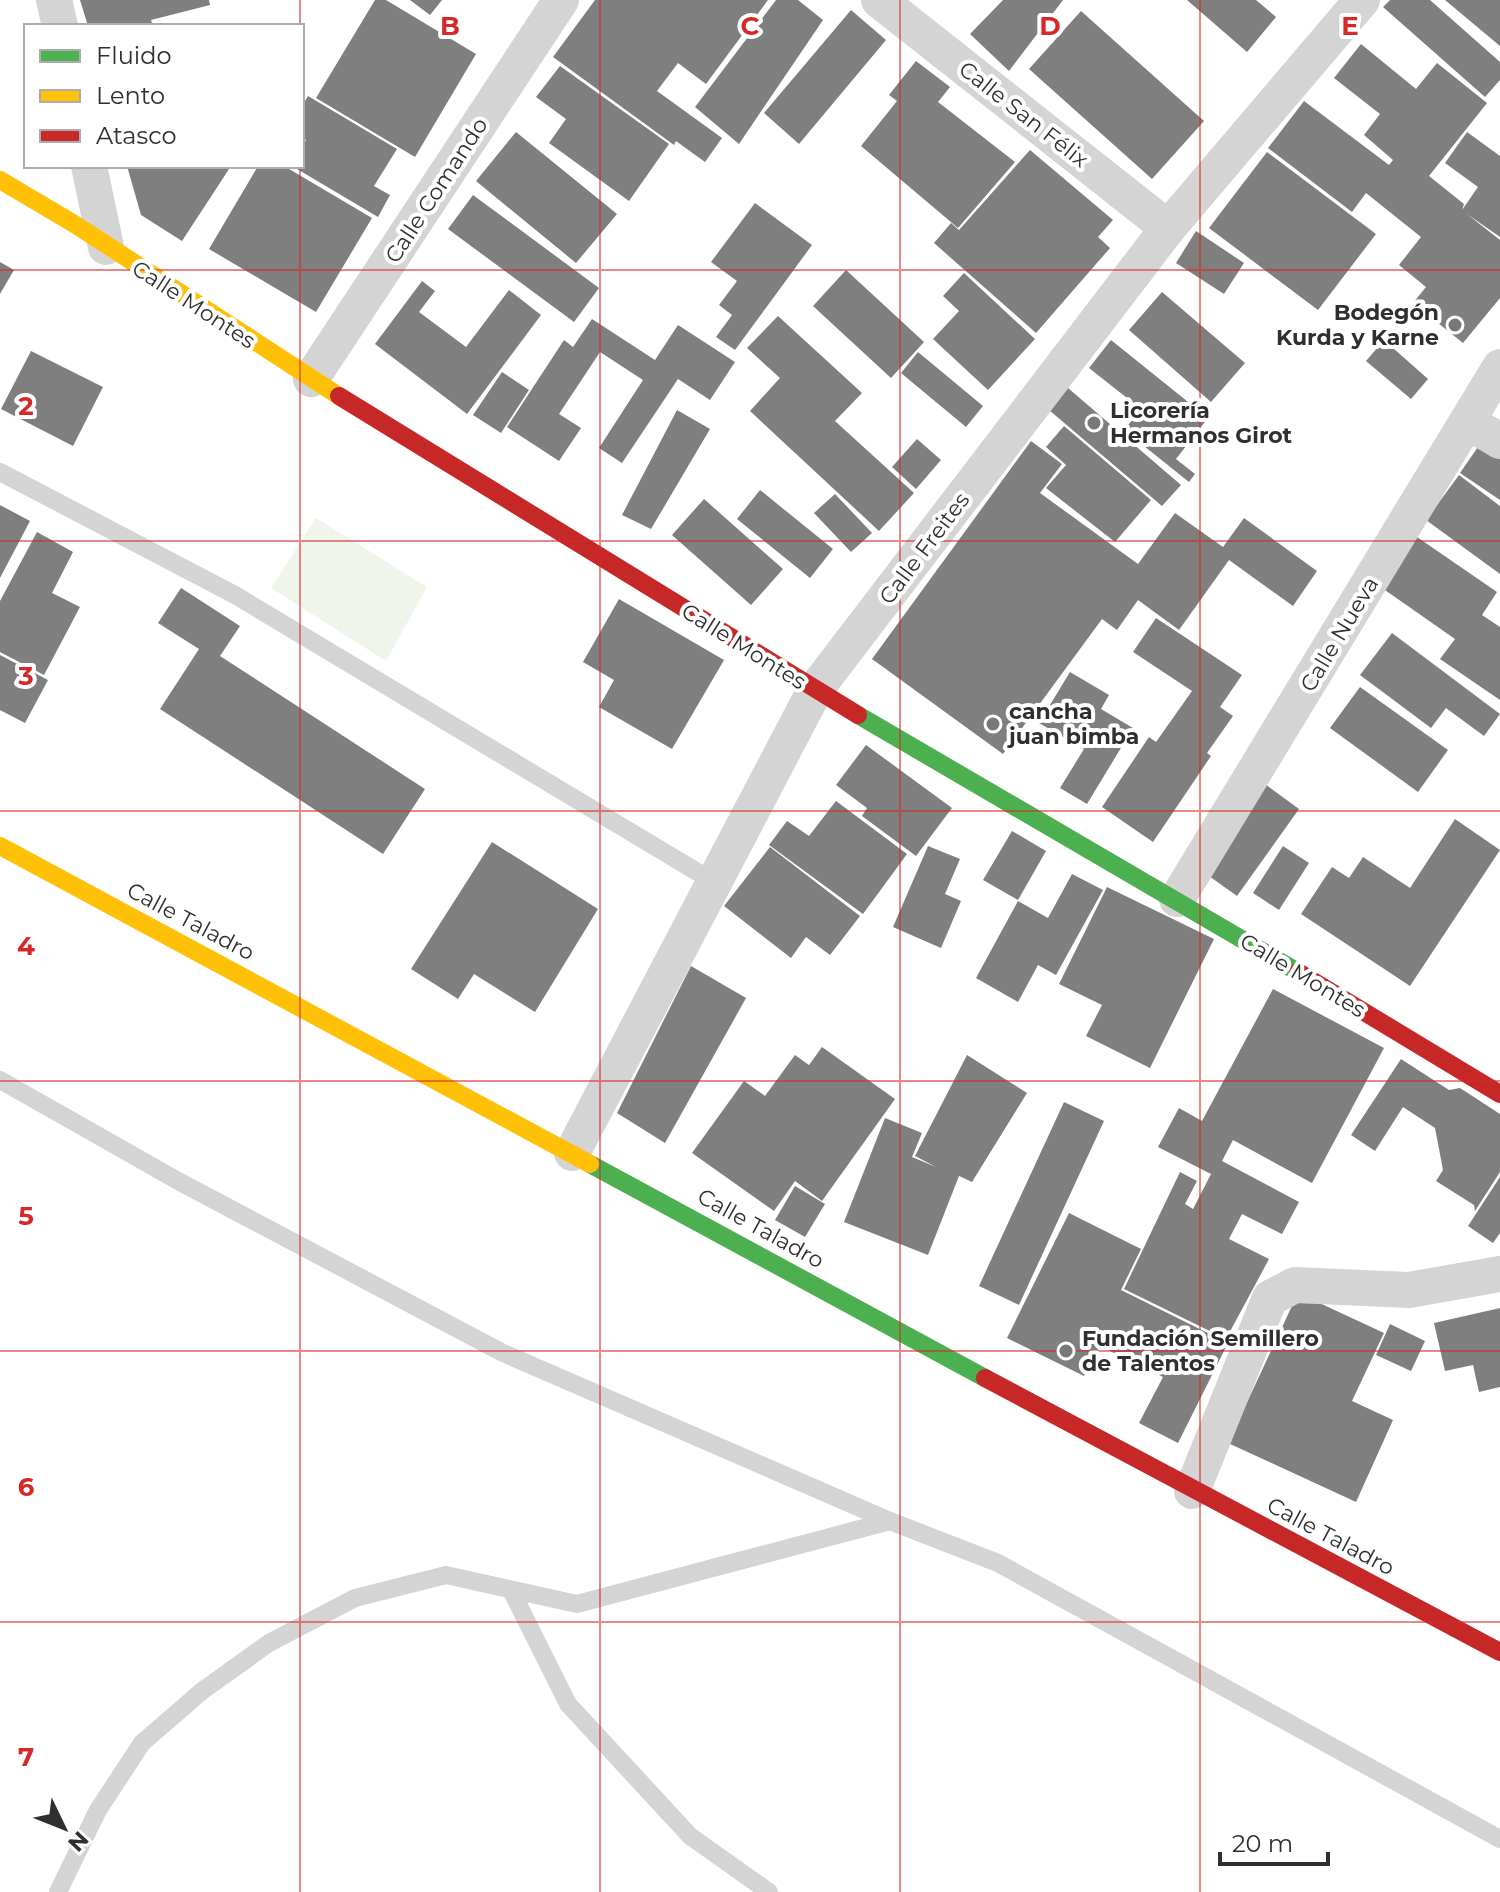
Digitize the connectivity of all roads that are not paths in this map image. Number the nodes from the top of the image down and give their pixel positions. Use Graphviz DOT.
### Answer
graph roads {
  1 [pos="54,0"];
  2 [pos="561,0"];
  3 [pos="879,0"];
  4 [pos="1362,0"];
  5 [pos="60,24"];
  6 [pos="89,168"];
  7 [pos="0,180"];
  8 [pos="1168,228"];
  9 [pos="106,247"];
  10 [pos="1500,367"];
  11 [pos="311,379"];
  12 [pos="1468,422"];
  13 [pos="1500,441"];
  14 [pos="0,472"];
  15 [pos="815,690"];
  16 [pos="0,846"];
  17 [pos="714,882"];
  18 [pos="1177,899"];
  19 [pos="0,1080"];
  20 [pos="1500,1094"];
  21 [pos="572,1153"];
  22 [pos="1500,1274"];
  23 [pos="1192,1491"];
  24 [pos="890,1521"];
  25 [pos="512,1592"];
  26 [pos="1500,1652"];
  27 [pos="1500,1839"];
  28 [pos="58,1892"];
  29 [pos="769,1892"];
  1 -- 5 [label="street"];
  2 -- 11 [label="street, Calle Comando"];
  3 -- 8 [label="street, Calle San Félix"];
  4 -- 8 [label="street, Calle Freites"];
  6 -- 9 [label="street"];
  7 -- 9 [label="street, Calle Montes"];
  8 -- 15 [label="street, Calle Freites"];
  9 -- 11 [label="street, Calle Montes"];
  10 -- 12 [label="street, Calle Nueva"];
  11 -- 15 [label="street, Calle Montes"];
  12 -- 13 [label="street"];
  12 -- 18 [label="street, Calle Nueva"];
  14 -- 17 [label="lane"];
  15 -- 17 [label="street, Calle Freites"];
  15 -- 18 [label="street, Calle Montes"];
  16 -- 21 [label="street, Calle Taladro"];
  17 -- 21 [label="street, Calle Freites"];
  18 -- 20 [label="street, Calle Montes"];
  19 -- 24 [label="lane"];
  21 -- 23 [label="street, Calle Taladro"];
  22 -- 23 [label="street"];
  23 -- 26 [label="street, Calle Taladro"];
  24 -- 25 [label="lane"];
  24 -- 27 [label="lane"];
  25 -- 28 [label="lane"];
  25 -- 29 [label="lane"];
}
